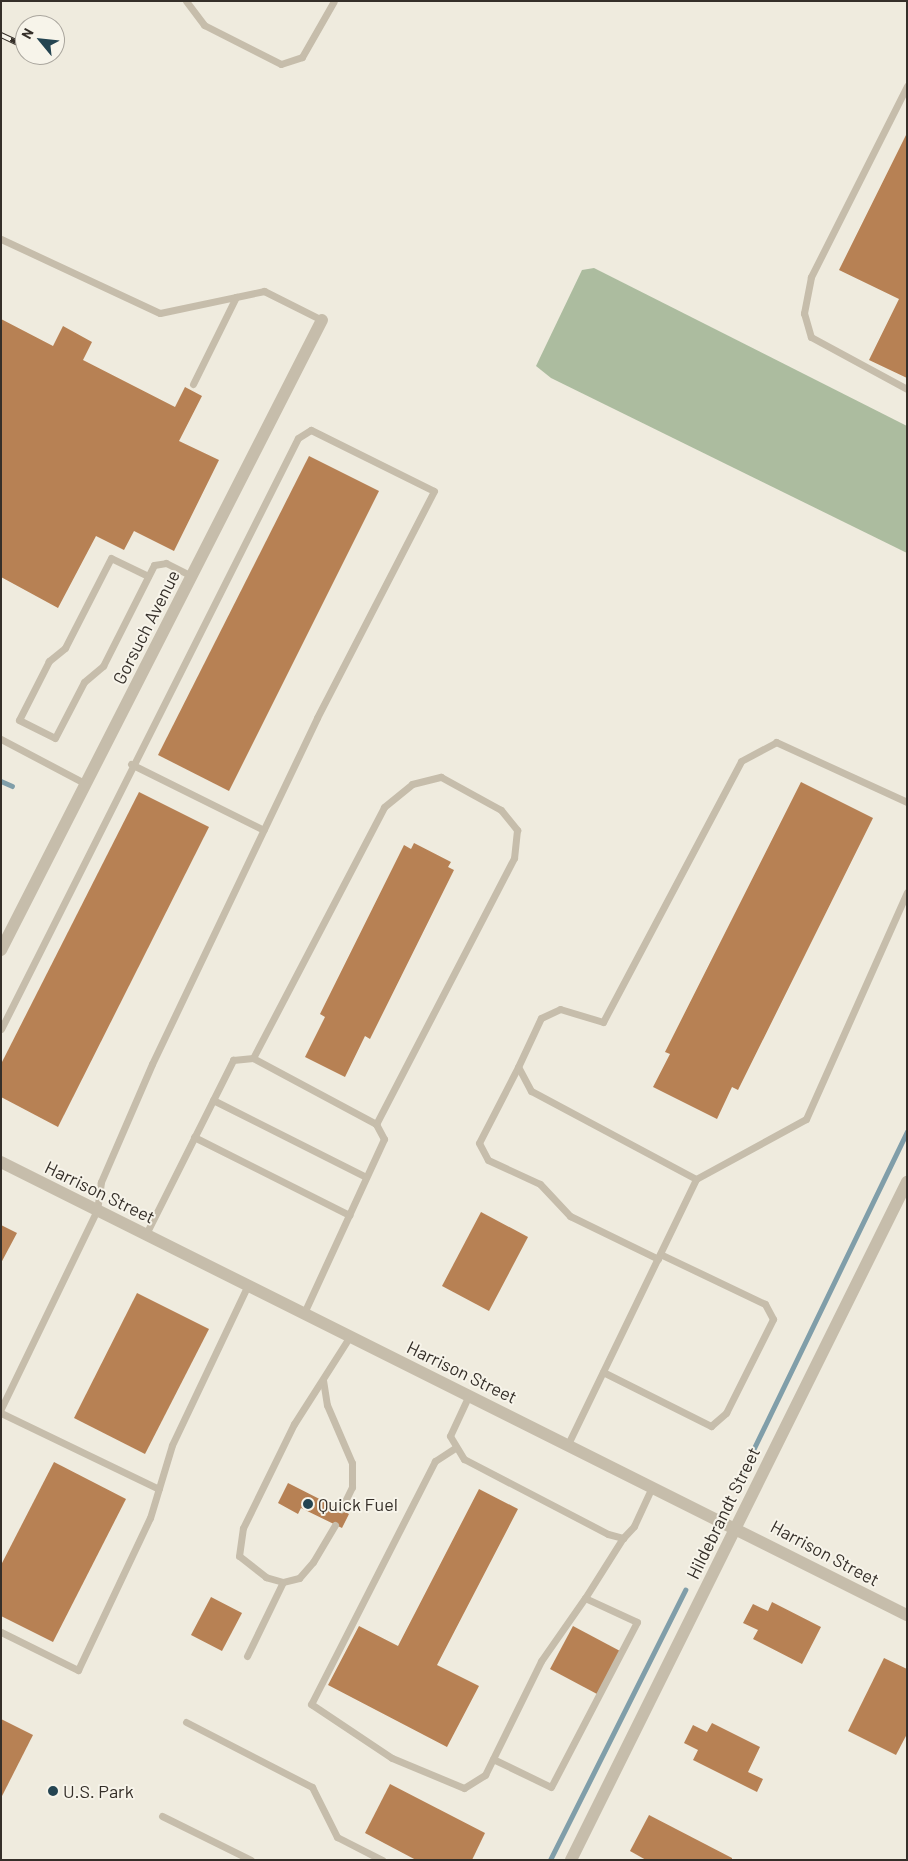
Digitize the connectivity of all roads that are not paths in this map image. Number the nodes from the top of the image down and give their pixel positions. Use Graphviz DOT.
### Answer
graph roads {
  1 [pos="186,1"];
  2 [pos="334,1"];
  3 [pos="907,86"];
  4 [pos="1,239"];
  5 [pos="236,297"];
  6 [pos="322,320"];
  7 [pos="193,384"];
  8 [pos="907,389"];
  9 [pos="148,576"];
  10 [pos="192,576"];
  11 [pos="1,738"];
  12 [pos="131,764"];
  13 [pos="86,784"];
  14 [pos="907,802"];
  15 [pos="264,830"];
  16 [pos="907,892"];
  17 [pos="1,950"];
  18 [pos="1,1029"];
  19 [pos="252,1058"];
  20 [pos="518,1067"];
  21 [pos="213,1100"];
  22 [pos="376,1124"];
  23 [pos="194,1138"];
  24 [pos="1,1162"];
  25 [pos="366,1177"];
  26 [pos="696,1179"];
  27 [pos="907,1182"];
  28 [pos="97,1210"];
  29 [pos="349,1215"];
  30 [pos="146,1234"];
  31 [pos="659,1256"];
  32 [pos="248,1285"];
  33 [pos="304,1313"];
  34 [pos="350,1336"];
  35 [pos="602,1372"];
  36 [pos="323,1380"];
  37 [pos="469,1395"];
  38 [pos="1,1409"];
  39 [pos="1,1413"];
  40 [pos="568,1444"];
  41 [pos="454,1448"];
  42 [pos="653,1486"];
  43 [pos="159,1489"];
  44 [pos="341,1510"];
  45 [pos="335,1525"];
  46 [pos="736,1527"];
  47 [pos="623,1538"];
  48 [pos="284,1582"];
  49 [pos="585,1598"];
  50 [pos="907,1616"];
  51 [pos="1,1632"];
  52 [pos="247,1656"];
  53 [pos="186,1722"];
  54 [pos="493,1759"];
  55 [pos="162,1816"];
  56 [pos="251,1860"];
  57 [pos="382,1860"];
  58 [pos="570,1860"];
  1 -- 2 [label="lane"];
  3 -- 8 [label="lane"];
  4 -- 5 [label="lane"];
  5 -- 6 [label="lane"];
  5 -- 7 [label="lane"];
  6 -- 10 [label="street, Gorsuch Avenue"];
  9 -- 9 [label="lane"];
  9 -- 10 [label="lane"];
  10 -- 13 [label="street, Gorsuch Avenue"];
  11 -- 13 [label="lane"];
  12 -- 15 [label="lane"];
  12 -- 15 [label="lane"];
  12 -- 18 [label="lane"];
  13 -- 17 [label="street, Gorsuch Avenue"];
  14 -- 20 [label="lane"];
  15 -- 28 [label="lane"];
  16 -- 26 [label="lane"];
  19 -- 21 [label="lane"];
  19 -- 22 [label="lane"];
  19 -- 22 [label="lane"];
  20 -- 26 [label="lane"];
  20 -- 31 [label="lane"];
  21 -- 23 [label="lane"];
  21 -- 25 [label="lane"];
  22 -- 25 [label="lane"];
  23 -- 29 [label="lane"];
  23 -- 30 [label="lane"];
  24 -- 28 [label="street, Harrison Street"];
  25 -- 29 [label="lane"];
  26 -- 31 [label="lane"];
  27 -- 46 [label="street, Hildebrandt Street"];
  28 -- 30 [label="street, Harrison Street"];
  28 -- 38 [label="lane"];
  29 -- 33 [label="lane"];
  30 -- 32 [label="street, Harrison Street"];
  31 -- 35 [label="lane"];
  31 -- 35 [label="lane"];
  32 -- 33 [label="street, Harrison Street"];
  32 -- 43 [label="lane"];
  33 -- 34 [label="street, Harrison Street"];
  34 -- 36 [label="lane"];
  34 -- 37 [label="street, Harrison Street"];
  35 -- 40 [label="lane"];
  36 -- 44 [label="lane"];
  36 -- 48 [label="lane"];
  37 -- 40 [label="street, Harrison Street"];
  37 -- 41 [label="lane"];
  39 -- 43 [label="lane"];
  40 -- 42 [label="street, Harrison Street"];
  41 -- 47 [label="lane"];
  41 -- 54 [label="lane"];
  42 -- 46 [label="street, Harrison Street"];
  42 -- 47 [label="lane"];
  43 -- 51 [label="lane"];
  45 -- 48 [label="lane"];
  46 -- 50 [label="street, Harrison Street"];
  46 -- 58 [label="street, Hildebrandt Street"];
  47 -- 49 [label="lane"];
  48 -- 52 [label="lane"];
  49 -- 54 [label="lane"];
  49 -- 54 [label="lane"];
  53 -- 57 [label="lane"];
  55 -- 56 [label="lane"];
}
